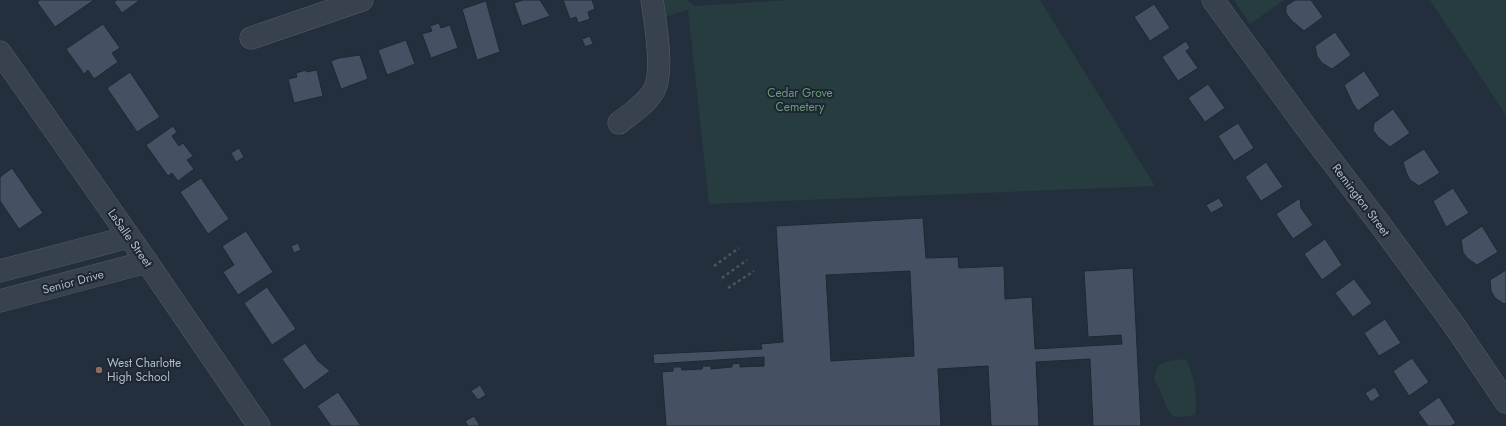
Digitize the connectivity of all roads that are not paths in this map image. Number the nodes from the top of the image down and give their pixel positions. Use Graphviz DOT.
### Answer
graph roads {
  1 [pos="362,0"];
  2 [pos="652,0"];
  3 [pos="1214,0"];
  4 [pos="251,38"];
  5 [pos="0,52"];
  6 [pos="619,123"];
  7 [pos="129,237"];
  8 [pos="147,262"];
  9 [pos="0,271"];
  10 [pos="0,301"];
  11 [pos="1506,402"];
  12 [pos="259,426"];
  1 -- 4 [label="street"];
  2 -- 6 [label="street"];
  3 -- 11 [label="street, Remington Street"];
  5 -- 7 [label="street, LaSalle Street"];
  7 -- 8 [label="street, LaSalle Street"];
  7 -- 9 [label="street"];
  8 -- 10 [label="street, Senior Drive"];
  8 -- 12 [label="street, LaSalle Street"];
}
